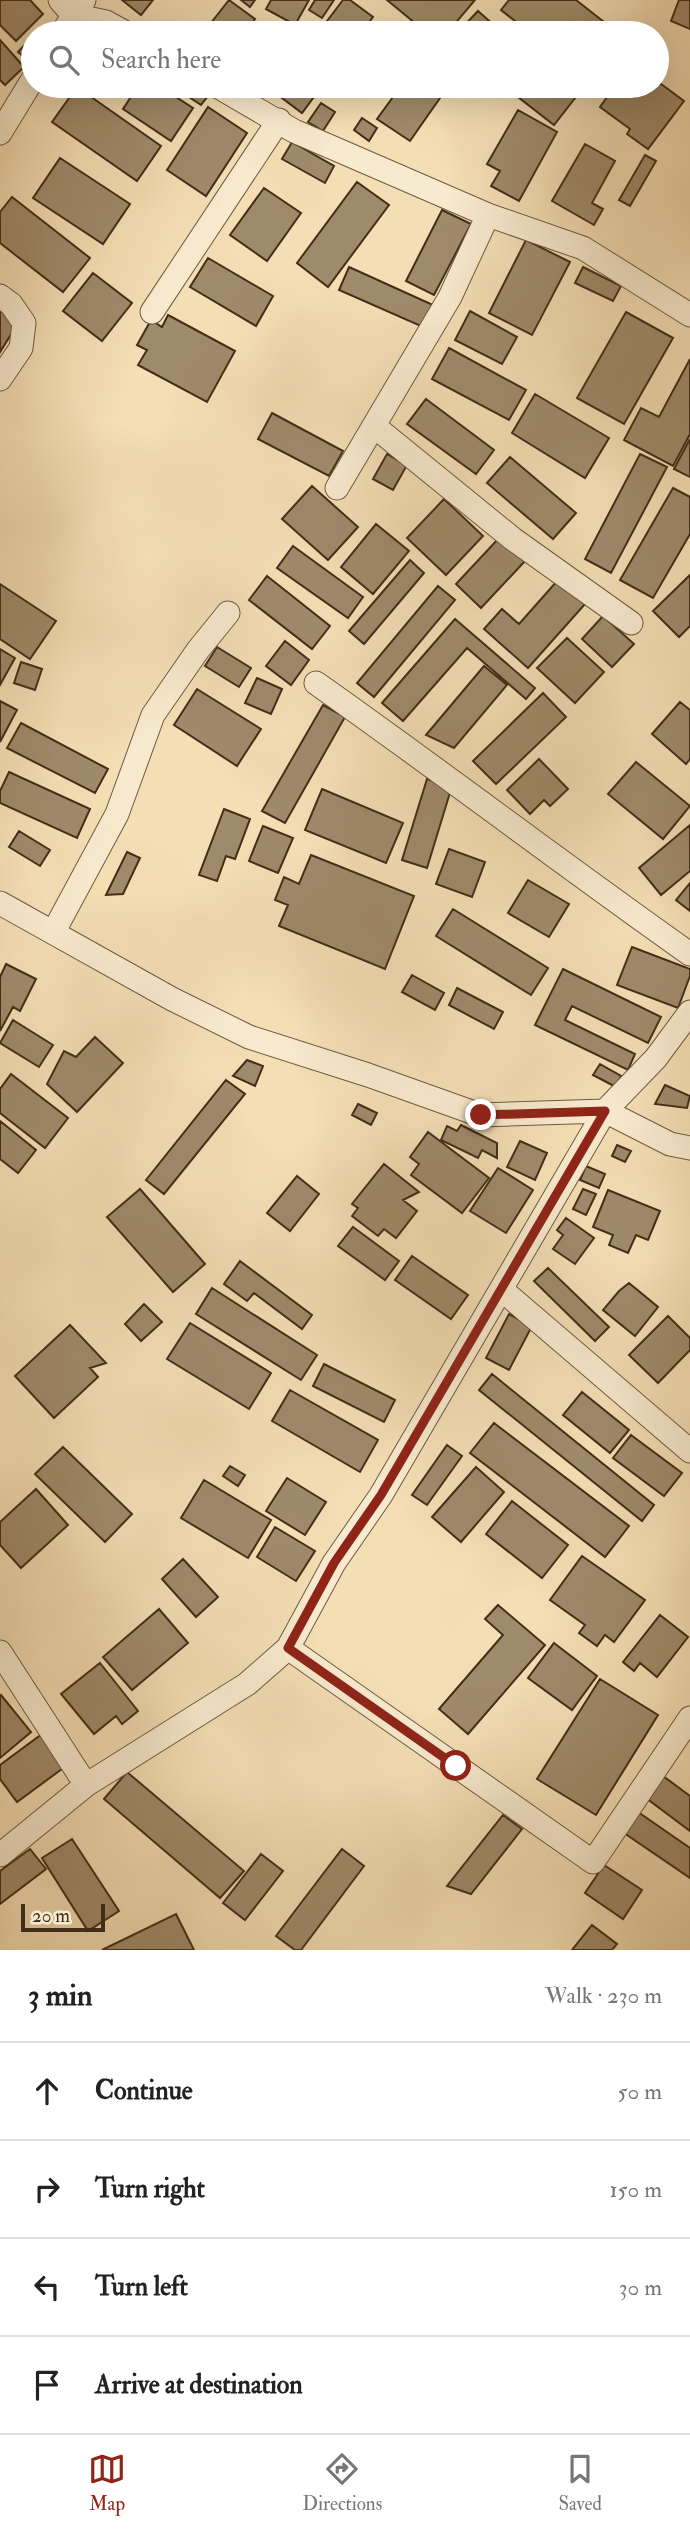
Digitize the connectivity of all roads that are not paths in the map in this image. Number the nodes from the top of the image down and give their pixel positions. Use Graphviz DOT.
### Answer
graph roads {
  1 [pos="69,12"];
  2 [pos="102,21"];
  3 [pos="21,98"];
  4 [pos="239,98"];
  5 [pos="279,120"];
  6 [pos="0,133"];
  7 [pos="488,215"];
  8 [pos="0,296"];
  9 [pos="152,312"];
  10 [pos="690,316"];
  11 [pos="0,379"];
  12 [pos="374,426"];
  13 [pos="337,488"];
  14 [pos="229,613"];
  15 [pos="631,623"];
  16 [pos="316,683"];
  17 [pos="0,904"];
  18 [pos="54,932"];
  19 [pos="690,954"];
  20 [pos="690,1012"];
  21 [pos="605,1111"];
  22 [pos="690,1148"];
  23 [pos="502,1290"];
  24 [pos="690,1451"];
  25 [pos="288,1648"];
  26 [pos="0,1651"];
  27 [pos="690,1718"];
  28 [pos="86,1785"];
  29 [pos="0,1855"];
  1 -- 2 [label="street"];
  3 -- 6 [label="street"];
  4 -- 5 [label="street"];
  5 -- 7 [label="street"];
  5 -- 9 [label="street"];
  7 -- 10 [label="street"];
  7 -- 12 [label="street"];
  8 -- 11 [label="street"];
  12 -- 13 [label="street"];
  12 -- 15 [label="street"];
  14 -- 18 [label="street"];
  16 -- 19 [label="street"];
  17 -- 18 [label="street"];
  18 -- 21 [label="street"];
  20 -- 21 [label="street"];
  21 -- 22 [label="street"];
  21 -- 23 [label="street"];
  23 -- 24 [label="street"];
  23 -- 25 [label="street"];
  25 -- 27 [label="street"];
  25 -- 28 [label="street"];
  26 -- 28 [label="street"];
  28 -- 29 [label="street"];
}
